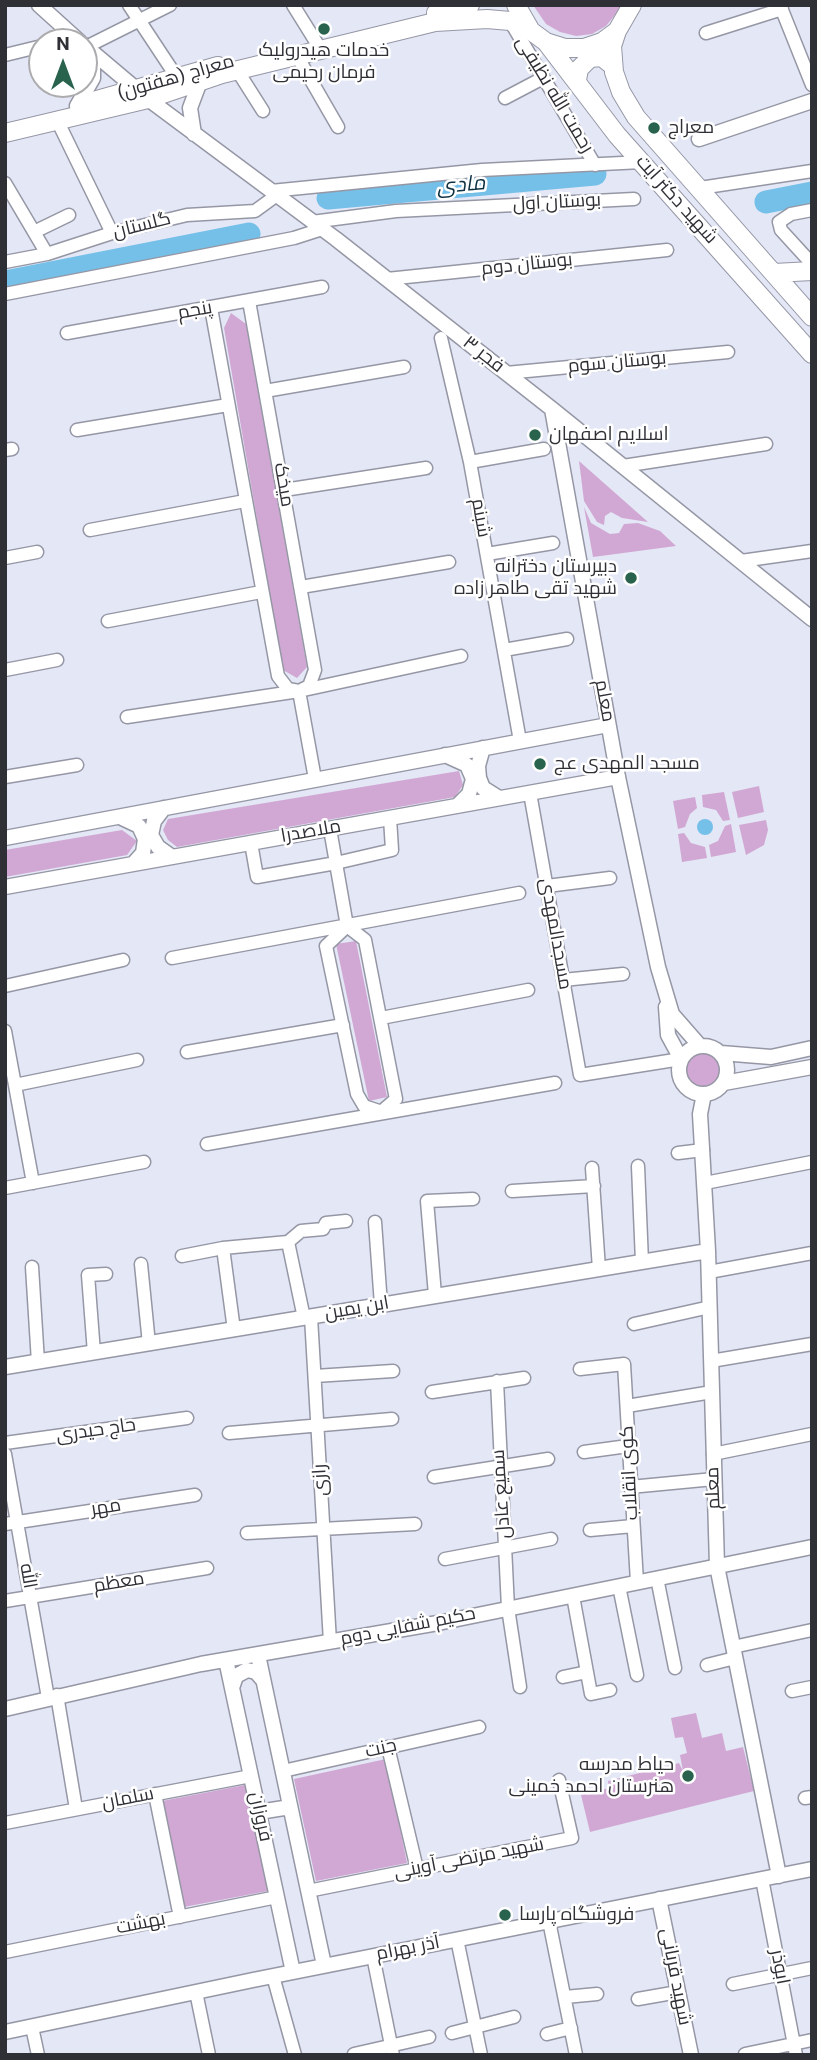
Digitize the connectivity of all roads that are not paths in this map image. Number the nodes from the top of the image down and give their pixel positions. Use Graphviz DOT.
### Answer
graph roads {
  1 [pos="39,5"];
  2 [pos="129,5"];
  3 [pos="170,5"];
  4 [pos="293,5"];
  5 [pos="470,5"];
  6 [pos="632,5"];
  7 [pos="781,7"];
  8 [pos="513,13"];
  9 [pos="140,22"];
  10 [pos="64,28"];
  11 [pos="617,31"];
  12 [pos="706,33"];
  13 [pos="98,39"];
  14 [pos="546,42"];
  15 [pos="318,46"];
  16 [pos="28,49"];
  17 [pos="5,55"];
  18 [pos="98,57"];
  19 [pos="297,57"];
  20 [pos="613,66"];
  21 [pos="237,70"];
  22 [pos="176,76"];
  23 [pos="543,78"];
  24 [pos="577,80"];
  25 [pos="199,83"];
  26 [pos="812,85"];
  27 [pos="142,94"];
  28 [pos="505,97"];
  29 [pos="82,98"];
  30 [pos="812,101"];
  31 [pos="77,106"];
  32 [pos="263,111"];
  33 [pos="57,120"];
  34 [pos="5,123"];
  35 [pos="338,127"];
  36 [pos="5,133"];
  37 [pos="194,134"];
  38 [pos="699,139"];
  39 [pos="642,162"];
  40 [pos="595,165"];
  41 [pos="812,171"];
  42 [pos="6,185"];
  43 [pos="700,188"];
  44 [pos="274,193"];
  45 [pos="634,199"];
  46 [pos="812,210"];
  47 [pos="69,215"];
  48 [pos="317,225"];
  49 [pos="34,232"];
  50 [pos="112,233"];
  51 [pos="667,250"];
  52 [pos="47,254"];
  53 [pos="5,262"];
  54 [pos="812,264"];
  55 [pos="812,271"];
  56 [pos="774,273"];
  57 [pos="812,277"];
  58 [pos="387,279"];
  59 [pos="322,287"];
  60 [pos="5,294"];
  61 [pos="796,298"];
  62 [pos="249,301"];
  63 [pos="211,308"];
  64 [pos="812,317"];
  65 [pos="67,333"];
  66 [pos="441,338"];
  67 [pos="728,352"];
  68 [pos="812,354"];
  69 [pos="404,367"];
  70 [pos="506,373"];
  71 [pos="265,391"];
  72 [pos="228,405"];
  73 [pos="552,409"];
  74 [pos="77,430"];
  75 [pos="766,444"];
  76 [pos="544,449"];
  77 [pos="470,462"];
  78 [pos="623,466"];
  79 [pos="426,468"];
  80 [pos="284,490"];
  81 [pos="245,501"];
  82 [pos="90,530"];
  83 [pos="553,543"];
  84 [pos="812,551"];
  85 [pos="37,552"];
  86 [pos="487,555"];
  87 [pos="5,558"];
  88 [pos="741,561"];
  89 [pos="449,562"];
  90 [pos="302,587"];
  91 [pos="261,592"];
  92 [pos="812,619"];
  93 [pos="108,621"];
  94 [pos="567,639"];
  95 [pos="505,650"];
  96 [pos="461,656"];
  97 [pos="57,660"];
  98 [pos="5,670"];
  99 [pos="299,691"];
  100 [pos="127,717"];
  101 [pos="608,725"];
  102 [pos="520,741"];
  103 [pos="483,748"];
  104 [pos="445,755"];
  105 [pos="77,765"];
  106 [pos="5,777"];
  107 [pos="618,777"];
  108 [pos="315,779"];
  109 [pos="530,793"];
  110 [pos="499,798"];
  111 [pos="457,806"];
  112 [pos="164,808"];
  113 [pos="120,818"];
  114 [pos="390,818"];
  115 [pos="330,829"];
  116 [pos="5,838"];
  117 [pos="251,843"];
  118 [pos="172,857"];
  119 [pos="134,863"];
  120 [pos="336,863"];
  121 [pos="611,878"];
  122 [pos="547,886"];
  123 [pos="5,887"];
  124 [pos="519,893"];
  125 [pos="347,926"];
  126 [pos="172,958"];
  127 [pos="123,960"];
  128 [pos="623,974"];
  129 [pos="563,980"];
  130 [pos="5,986"];
  131 [pos="528,990"];
  132 [pos="664,992"];
  133 [pos="381,1018"];
  134 [pos="343,1025"];
  135 [pos="5,1031"];
  136 [pos="700,1046"];
  137 [pos="812,1048"];
  138 [pos="187,1052"];
  139 [pos="721,1053"];
  140 [pos="681,1059"];
  141 [pos="137,1060"];
  142 [pos="812,1067"];
  143 [pos="555,1083"];
  144 [pos="724,1083"];
  145 [pos="15,1085"];
  146 [pos="704,1094"];
  147 [pos="381,1112"];
  148 [pos="206,1144"];
  149 [pos="703,1150"];
  150 [pos="678,1153"];
  151 [pos="144,1162"];
  152 [pos="812,1162"];
  153 [pos="638,1166"];
  154 [pos="592,1168"];
  155 [pos="33,1183"];
  156 [pos="705,1183"];
  157 [pos="594,1186"];
  158 [pos="5,1188"];
  159 [pos="512,1191"];
  160 [pos="473,1199"];
  161 [pos="346,1220"];
  162 [pos="375,1222"];
  163 [pos="288,1242"];
  164 [pos="223,1248"];
  165 [pos="708,1251"];
  166 [pos="812,1254"];
  167 [pos="182,1256"];
  168 [pos="642,1262"];
  169 [pos="141,1264"];
  170 [pos="32,1267"];
  171 [pos="599,1269"];
  172 [pos="709,1272"];
  173 [pos="106,1274"];
  174 [pos="435,1296"];
  175 [pos="381,1305"];
  176 [pos="710,1307"];
  177 [pos="307,1318"];
  178 [pos="634,1324"];
  179 [pos="234,1330"];
  180 [pos="149,1344"];
  181 [pos="812,1344"];
  182 [pos="94,1353"];
  183 [pos="711,1361"];
  184 [pos="38,1362"];
  185 [pos="5,1367"];
  186 [pos="580,1369"];
  187 [pos="393,1371"];
  188 [pos="315,1377"];
  189 [pos="524,1378"];
  190 [pos="498,1381"];
  191 [pos="432,1392"];
  192 [pos="712,1392"];
  193 [pos="627,1406"];
  194 [pos="187,1418"];
  195 [pos="392,1419"];
  196 [pos="317,1425"];
  197 [pos="229,1433"];
  198 [pos="812,1434"];
  199 [pos="5,1443"];
  200 [pos="628,1446"];
  201 [pos="584,1452"];
  202 [pos="5,1454"];
  203 [pos="713,1454"];
  204 [pos="548,1459"];
  205 [pos="500,1468"];
  206 [pos="434,1477"];
  207 [pos="714,1479"];
  208 [pos="630,1487"];
  209 [pos="195,1495"];
  210 [pos="11,1523"];
  211 [pos="415,1524"];
  212 [pos="633,1526"];
  213 [pos="324,1527"];
  214 [pos="590,1530"];
  215 [pos="247,1533"];
  216 [pos="551,1539"];
  217 [pos="812,1546"];
  218 [pos="506,1548"];
  219 [pos="445,1559"];
  220 [pos="717,1566"];
  221 [pos="207,1568"];
  222 [pos="657,1578"];
  223 [pos="637,1582"];
  224 [pos="618,1586"];
  225 [pos="573,1596"];
  226 [pos="30,1597"];
  227 [pos="5,1601"];
  228 [pos="508,1608"];
  229 [pos="812,1630"];
  230 [pos="330,1642"];
  231 [pos="734,1652"];
  232 [pos="258,1654"];
  233 [pos="226,1660"];
  234 [pos="707,1665"];
  235 [pos="676,1668"];
  236 [pos="587,1672"];
  237 [pos="637,1675"];
  238 [pos="563,1677"];
  239 [pos="262,1679"];
  240 [pos="233,1685"];
  241 [pos="520,1687"];
  242 [pos="812,1687"];
  243 [pos="610,1690"];
  244 [pos="792,1692"];
  245 [pos="53,1697"];
  246 [pos="5,1709"];
  247 [pos="479,1727"];
  248 [pos="388,1747"];
  249 [pos="283,1771"];
  250 [pos="251,1776"];
  251 [pos="559,1780"];
  252 [pos="155,1794"];
  253 [pos="290,1807"];
  254 [pos="76,1810"];
  255 [pos="259,1812"];
  256 [pos="5,1823"];
  257 [pos="417,1869"];
  258 [pos="812,1869"];
  259 [pos="779,1875"];
  260 [pos="762,1879"];
  261 [pos="308,1891"];
  262 [pos="277,1897"];
  263 [pos="659,1899"];
  264 [pos="180,1917"];
  265 [pos="549,1921"];
  266 [pos="457,1939"];
  267 [pos="320,1941"];
  268 [pos="288,1948"];
  269 [pos="5,1952"];
  270 [pos="373,1956"];
  271 [pos="324,1965"];
  272 [pos="812,1968"];
  273 [pos="293,1972"];
  274 [pos="780,1973"];
  275 [pos="273,1976"];
  276 [pos="733,1984"];
  277 [pos="197,1992"];
  278 [pos="597,1993"];
  279 [pos="678,1993"];
  280 [pos="565,1997"];
  281 [pos="638,1999"];
  282 [pos="513,2017"];
  283 [pos="32,2026"];
  284 [pos="475,2027"];
  285 [pos="571,2028"];
  286 [pos="5,2032"];
  287 [pos="452,2033"];
  288 [pos="547,2034"];
  289 [pos="429,2037"];
  290 [pos="812,2040"];
  291 [pos="795,2049"];
  292 [pos="392,2050"];
  293 [pos="354,2054"];
  294 [pos="745,2054"];
  295 [pos="38,2055"];
  296 [pos="209,2055"];
  297 [pos="295,2055"];
  298 [pos="481,2055"];
  299 [pos="576,2055"];
  300 [pos="691,2055"];
  1 -- 10 [label="street, فجر ۳"];
  2 -- 9 [label="street"];
  3 -- 9 [label="street"];
  4 -- 15 [label="street"];
  5 -- 15 [label="main road, معراج (هفتون)"];
  6 -- 11 [label="main road"];
  7 -- 12 [label="street"];
  7 -- 26 [label="street"];
  8 -- 14 [label="main road"];
  8 -- 15 [label="main road, معراج (هفتون)"];
  8 -- 23 [label="street, رحمت الله نظیفی"];
  9 -- 13 [label="street"];
  9 -- 22 [label="street"];
  11 -- 14 [label="main road"];
  11 -- 20 [label="main road, شهید دکتر آیت"];
  14 -- 24 [label="main road, شهید دکتر آیت"];
  15 -- 19 [label="main road, معراج (هفتون)"];
  15 -- 22 [label="main road, معراج (هفتون)"];
  16 -- 17 [label="street"];
  18 -- 27 [label="street, فجر ۳"];
  19 -- 21 [label="main road, معراج (هفتون)"];
  19 -- 35 [label="street"];
  20 -- 24 [label="main road"];
  20 -- 43 [label="main road, شهید دکتر آیت"];
  21 -- 25 [label="main road, معراج (هفتون)"];
  21 -- 32 [label="street"];
  22 -- 27 [label="main road, معراج (هفتون)"];
  23 -- 28 [label="street"];
  23 -- 40 [label="street, رحمت الله نظیفی"];
  24 -- 39 [label="main road, شهید دکتر آیت"];
  25 -- 27 [label="main road, معراج (هفتون)"];
  25 -- 37 [label="street"];
  27 -- 31 [label="main road, معراج (هفتون)"];
  27 -- 33 [label="main road, معراج (هفتون)"];
  27 -- 37 [label="street, فجر ۳"];
  29 -- 31 [label="street"];
  30 -- 38 [label="street"];
  31 -- 34 [label="main road, معراج (هفتون)"];
  33 -- 36 [label="main road, معراج (هفتون)"];
  33 -- 50 [label="street"];
  37 -- 44 [label="street, فجر ۳"];
  39 -- 40 [label="street, رحمت الله نظیفی"];
  39 -- 68 [label="main road, شهید دکتر آیت"];
  40 -- 44 [label="street"];
  41 -- 43 [label="street"];
  42 -- 49 [label="street"];
  43 -- 56 [label="main road, شهید دکتر آیت"];
  44 -- 48 [label="street, فجر ۳"];
  44 -- 50 [label="street, گلستان"];
  45 -- 48 [label="street, بوستان اول"];
  46 -- 54 [label="street"];
  47 -- 49 [label="street"];
  48 -- 58 [label="street, فجر ۳"];
  48 -- 60 [label="street, بوستان اول"];
  49 -- 52 [label="street"];
  50 -- 52 [label="street, گلستان"];
  51 -- 58 [label="street, بوستان دوم"];
  52 -- 53 [label="street, گلستان"];
  55 -- 56 [label="main road"];
  56 -- 61 [label="main road, شهید دکتر آیت"];
  57 -- 61 [label="main road"];
  58 -- 70 [label="street, فجر ۳"];
  59 -- 62 [label="street, پنجم"];
  61 -- 64 [label="main road, شهید دکتر آیت"];
  62 -- 63 [label="street, پنجم"];
  62 -- 71 [label="street, میخک"];
  63 -- 65 [label="street, پنجم"];
  63 -- 72 [label="street"];
  66 -- 77 [label="street, شبنم"];
  67 -- 70 [label="street, بوستان سوم"];
  69 -- 71 [label="street"];
  70 -- 73 [label="street, فجر ۳"];
  71 -- 80 [label="street, میخک"];
  72 -- 74 [label="street"];
  72 -- 81 [label="street"];
  73 -- 78 [label="street, فجر ۳"];
  73 -- 101 [label="street, معلم"];
  75 -- 78 [label="street"];
  76 -- 77 [label="street"];
  77 -- 86 [label="street, شبنم"];
  78 -- 88 [label="street, فجر ۳"];
  79 -- 80 [label="street"];
  80 -- 90 [label="street, میخک"];
  81 -- 82 [label="street"];
  81 -- 91 [label="street"];
  83 -- 86 [label="street"];
  84 -- 88 [label="street"];
  85 -- 87 [label="street"];
  86 -- 95 [label="street, شبنم"];
  88 -- 92 [label="street, فجر ۳"];
  89 -- 90 [label="street"];
  90 -- 99 [label="street, میخک"];
  91 -- 93 [label="street"];
  91 -- 99 [label="street"];
  94 -- 95 [label="street"];
  95 -- 102 [label="street, شبنم"];
  96 -- 99 [label="street"];
  97 -- 98 [label="street"];
  99 -- 100 [label="street"];
  99 -- 108 [label="street"];
  101 -- 102 [label="street"];
  101 -- 107 [label="street, معلم"];
  102 -- 103 [label="street"];
  103 -- 104 [label="street"];
  103 -- 110 [label="street"];
  104 -- 108 [label="street"];
  104 -- 111 [label="street"];
  105 -- 106 [label="street"];
  107 -- 109 [label="street, ملاصدرا"];
  107 -- 132 [label="street, معلم"];
  108 -- 112 [label="street"];
  109 -- 110 [label="street, ملاصدرا"];
  109 -- 122 [label="street, مسجدالمهدی"];
  110 -- 111 [label="street, ملاصدرا"];
  111 -- 114 [label="street, ملاصدرا"];
  112 -- 113 [label="street"];
  112 -- 118 [label="street"];
  113 -- 116 [label="street"];
  113 -- 119 [label="street"];
  114 -- 115 [label="street, ملاصدرا"];
  114 -- 120 [label="street"];
  115 -- 117 [label="street, ملاصدرا"];
  115 -- 120 [label="street"];
  117 -- 118 [label="street, ملاصدرا"];
  117 -- 120 [label="street"];
  118 -- 119 [label="street, ملاصدرا"];
  119 -- 123 [label="street, ملاصدرا"];
  120 -- 125 [label="street"];
  121 -- 122 [label="street"];
  122 -- 129 [label="street, مسجدالمهدی"];
  124 -- 125 [label="street"];
  125 -- 126 [label="street"];
  125 -- 133 [label="street"];
  125 -- 134 [label="street"];
  127 -- 130 [label="street"];
  128 -- 129 [label="street"];
  129 -- 140 [label="street, مسجدالمهدی"];
  131 -- 133 [label="street"];
  132 -- 136 [label="street"];
  132 -- 140 [label="street"];
  133 -- 147 [label="street"];
  134 -- 138 [label="street"];
  134 -- 147 [label="street"];
  135 -- 145 [label="street"];
  136 -- 139 [label="street"];
  136 -- 140 [label="street"];
  137 -- 139 [label="street"];
  139 -- 144 [label="street"];
  140 -- 146 [label="street"];
  141 -- 145 [label="street"];
  142 -- 144 [label="street"];
  143 -- 147 [label="street"];
  144 -- 146 [label="street"];
  145 -- 155 [label="street"];
  146 -- 149 [label="street, معلم"];
  147 -- 148 [label="street"];
  149 -- 150 [label="street"];
  149 -- 156 [label="street, معلم"];
  151 -- 155 [label="street"];
  152 -- 156 [label="street"];
  153 -- 168 [label="street"];
  154 -- 157 [label="street"];
  155 -- 158 [label="street"];
  156 -- 165 [label="street, معلم"];
  157 -- 159 [label="street"];
  157 -- 171 [label="street"];
  160 -- 174 [label="street"];
  161 -- 163 [label="street"];
  162 -- 175 [label="street"];
  163 -- 164 [label="street"];
  163 -- 177 [label="street, رازی"];
  164 -- 167 [label="street"];
  164 -- 179 [label="street"];
  165 -- 168 [label="street, ابن یمین"];
  165 -- 172 [label="street, معلم"];
  166 -- 172 [label="street"];
  168 -- 171 [label="street, ابن یمین"];
  169 -- 180 [label="street"];
  170 -- 184 [label="street"];
  171 -- 174 [label="street, ابن یمین"];
  172 -- 176 [label="street, معلم"];
  173 -- 182 [label="street"];
  174 -- 175 [label="street, ابن یمین"];
  175 -- 177 [label="street, ابن یمین"];
  176 -- 178 [label="street"];
  176 -- 183 [label="street, معلم"];
  177 -- 179 [label="street, ابن یمین"];
  177 -- 188 [label="street, رازی"];
  179 -- 180 [label="street, ابن یمین"];
  180 -- 182 [label="street, ابن یمین"];
  181 -- 183 [label="street"];
  182 -- 184 [label="street, ابن یمین"];
  183 -- 192 [label="street, معلم"];
  184 -- 185 [label="street, ابن یمین"];
  186 -- 193 [label="street, کوی انقلاب"];
  187 -- 188 [label="street"];
  188 -- 196 [label="street, رازی"];
  189 -- 190 [label="street"];
  190 -- 191 [label="street"];
  190 -- 205 [label="street, سمیع عادل"];
  192 -- 193 [label="street"];
  192 -- 203 [label="street, معلم"];
  193 -- 200 [label="street, کوی انقلاب"];
  194 -- 199 [label="street, حاج حیدری"];
  195 -- 196 [label="street"];
  196 -- 197 [label="street"];
  196 -- 213 [label="street, رازی"];
  198 -- 203 [label="street"];
  200 -- 201 [label="street"];
  200 -- 208 [label="street, کوی انقلاب"];
  202 -- 210 [label="street, الله"];
  203 -- 207 [label="street, معلم"];
  204 -- 205 [label="street"];
  205 -- 206 [label="street"];
  205 -- 218 [label="street, سمیع عادل"];
  207 -- 208 [label="street"];
  207 -- 220 [label="street, معلم"];
  208 -- 212 [label="street, کوی انقلاب"];
  209 -- 210 [label="street, مهر"];
  210 -- 226 [label="street, الله"];
  211 -- 213 [label="street"];
  212 -- 214 [label="street"];
  212 -- 223 [label="street, کوی انقلاب"];
  213 -- 215 [label="street"];
  213 -- 230 [label="street, رازی"];
  216 -- 218 [label="street"];
  217 -- 220 [label="street, حکیم شفایی دوم"];
  218 -- 219 [label="street"];
  218 -- 228 [label="street, سمیع عادل"];
  220 -- 222 [label="street, حکیم شفایی دوم"];
  220 -- 231 [label="street, معلم"];
  221 -- 226 [label="street, معظم"];
  222 -- 223 [label="street, حکیم شفایی دوم"];
  222 -- 235 [label="street"];
  223 -- 224 [label="street, حکیم شفایی دوم"];
  224 -- 225 [label="street, حکیم شفایی دوم"];
  224 -- 237 [label="street"];
  225 -- 228 [label="street, حکیم شفایی دوم"];
  225 -- 236 [label="street"];
  226 -- 227 [label="street, معظم"];
  226 -- 245 [label="street, الله"];
  228 -- 230 [label="street, حکیم شفایی دوم"];
  228 -- 241 [label="street, سمیع عادل"];
  229 -- 231 [label="street"];
  230 -- 232 [label="street, حکیم شفایی دوم"];
  231 -- 234 [label="street"];
  231 -- 259 [label="street, معلم"];
  232 -- 233 [label="street, حکیم شفایی دوم"];
  232 -- 239 [label="street, فروزان"];
  233 -- 240 [label="street, فروزان"];
  233 -- 245 [label="street, حکیم شفایی دوم"];
  236 -- 238 [label="street"];
  236 -- 243 [label="street"];
  239 -- 240 [label="street"];
  239 -- 249 [label="street, فروزان"];
  240 -- 250 [label="street, فروزان"];
  242 -- 244 [label="street"];
  245 -- 246 [label="street, حکیم شفایی دوم"];
  245 -- 254 [label="street, الله"];
  247 -- 248 [label="street, جنت"];
  248 -- 249 [label="street, جنت"];
  248 -- 257 [label="street"];
  249 -- 253 [label="street, فروزان"];
  250 -- 252 [label="street, سلمان"];
  250 -- 255 [label="street, فروزان"];
  251 -- 257 [label="street, شهید مرتضی آوینی"];
  252 -- 254 [label="street, سلمان"];
  252 -- 264 [label="street"];
  253 -- 255 [label="street"];
  253 -- 261 [label="street, فروزان"];
  254 -- 256 [label="street, سلمان"];
  255 -- 262 [label="street, فروزان"];
  257 -- 261 [label="street, شهید مرتضی آوینی"];
  258 -- 259 [label="street, آذر بهرام"];
  259 -- 260 [label="street, آذر بهرام"];
  260 -- 263 [label="street, آذر بهرام"];
  260 -- 274 [label="street, ابوذر"];
  261 -- 267 [label="street, فروزان"];
  262 -- 264 [label="street, بهشت"];
  262 -- 268 [label="street, فروزان"];
  263 -- 265 [label="street, آذر بهرام"];
  263 -- 279 [label="street, شهید قربانی"];
  264 -- 269 [label="street, بهشت"];
  265 -- 266 [label="street, آذر بهرام"];
  265 -- 280 [label="street"];
  266 -- 270 [label="street, آذر بهرام"];
  266 -- 284 [label="street"];
  267 -- 268 [label="street"];
  267 -- 271 [label="street, فروزان"];
  268 -- 273 [label="street, فروزان"];
  270 -- 271 [label="street, آذر بهرام"];
  270 -- 292 [label="street"];
  271 -- 273 [label="street, آذر بهرام"];
  272 -- 274 [label="street"];
  273 -- 275 [label="street, آذر بهرام"];
  274 -- 276 [label="street"];
  274 -- 291 [label="street, ابوذر"];
  275 -- 277 [label="street, آذر بهرام"];
  275 -- 297 [label="street"];
  277 -- 283 [label="street, آذر بهرام"];
  277 -- 296 [label="street"];
  278 -- 280 [label="street"];
  279 -- 281 [label="street"];
  279 -- 300 [label="street, شهید قربانی"];
  280 -- 285 [label="street"];
  282 -- 284 [label="street"];
  283 -- 286 [label="street, آذر بهرام"];
  283 -- 295 [label="street"];
  284 -- 287 [label="street"];
  284 -- 298 [label="street"];
  285 -- 288 [label="street"];
  285 -- 299 [label="street"];
  289 -- 292 [label="street"];
  290 -- 291 [label="street"];
  291 -- 294 [label="street"];
  292 -- 293 [label="street"];
}
